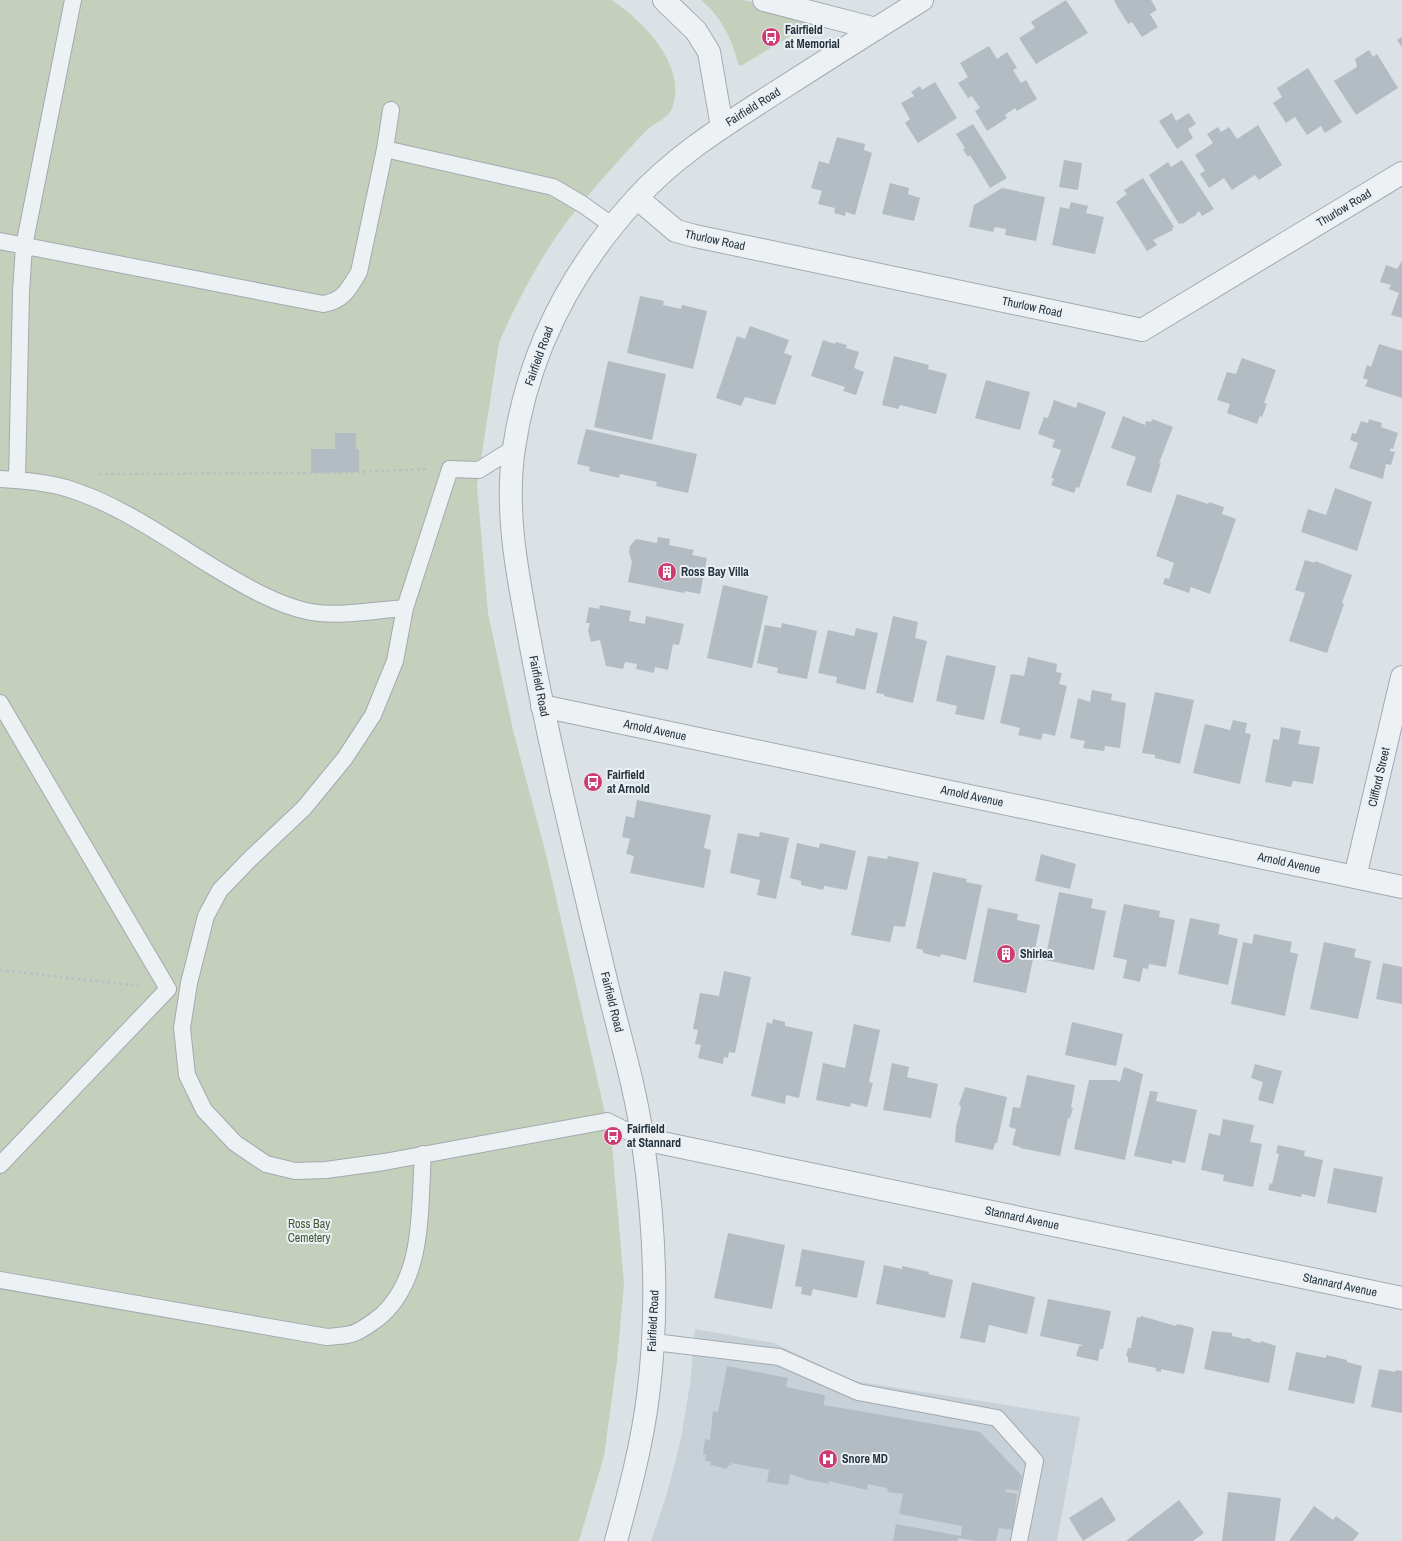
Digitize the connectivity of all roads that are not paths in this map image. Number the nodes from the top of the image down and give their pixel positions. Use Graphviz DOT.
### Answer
graph roads {
  1 [pos="73,0"];
  2 [pos="664,0"];
  3 [pos="764,0"];
  4 [pos="922,0"];
  5 [pos="876,29"];
  6 [pos="391,110"];
  7 [pos="722,127"];
  8 [pos="385,149"];
  9 [pos="1402,173"];
  10 [pos="637,198"];
  11 [pos="613,226"];
  12 [pos="0,241"];
  13 [pos="24,246"];
  14 [pos="514,448"];
  15 [pos="0,479"];
  16 [pos="17,480"];
  17 [pos="405,608"];
  18 [pos="1402,677"];
  19 [pos="0,703"];
  20 [pos="542,706"];
  21 [pos="1355,877"];
  22 [pos="1402,887"];
  23 [pos="168,989"];
  24 [pos="187,992"];
  25 [pos="643,1139"];
  26 [pos="423,1154"];
  27 [pos="0,1164"];
  28 [pos="0,1280"];
  29 [pos="1402,1298"];
  30 [pos="654,1342"];
  31 [pos="616,1541"];
  32 [pos="1019,1541"];
  1 -- 13 [label="lane"];
  2 -- 7 [label="street"];
  3 -- 5 [label="street"];
  4 -- 5 [label="street, Fairfield Road"];
  5 -- 7 [label="street, Fairfield Road"];
  6 -- 8 [label="lane"];
  7 -- 10 [label="street, Fairfield Road"];
  8 -- 11 [label="lane"];
  8 -- 13 [label="lane"];
  9 -- 10 [label="street, Thurlow Road"];
  10 -- 11 [label="street, Fairfield Road"];
  11 -- 14 [label="street, Fairfield Road"];
  12 -- 13 [label="lane"];
  13 -- 16 [label="lane"];
  14 -- 17 [label="lane"];
  14 -- 20 [label="street, Fairfield Road"];
  15 -- 16 [label="lane"];
  16 -- 17 [label="lane"];
  17 -- 24 [label="lane"];
  18 -- 21 [label="street, Clifford Street"];
  19 -- 23 [label="lane"];
  20 -- 21 [label="street, Arnold Avenue"];
  20 -- 25 [label="street, Fairfield Road"];
  21 -- 22 [label="street, Arnold Avenue"];
  23 -- 24 [label="lane"];
  23 -- 27 [label="lane"];
  24 -- 26 [label="lane"];
  25 -- 26 [label="lane"];
  25 -- 29 [label="street, Stannard Avenue"];
  25 -- 30 [label="street, Fairfield Road"];
  26 -- 28 [label="lane"];
  30 -- 31 [label="street, Fairfield Road"];
  30 -- 32 [label="lane"];
}
